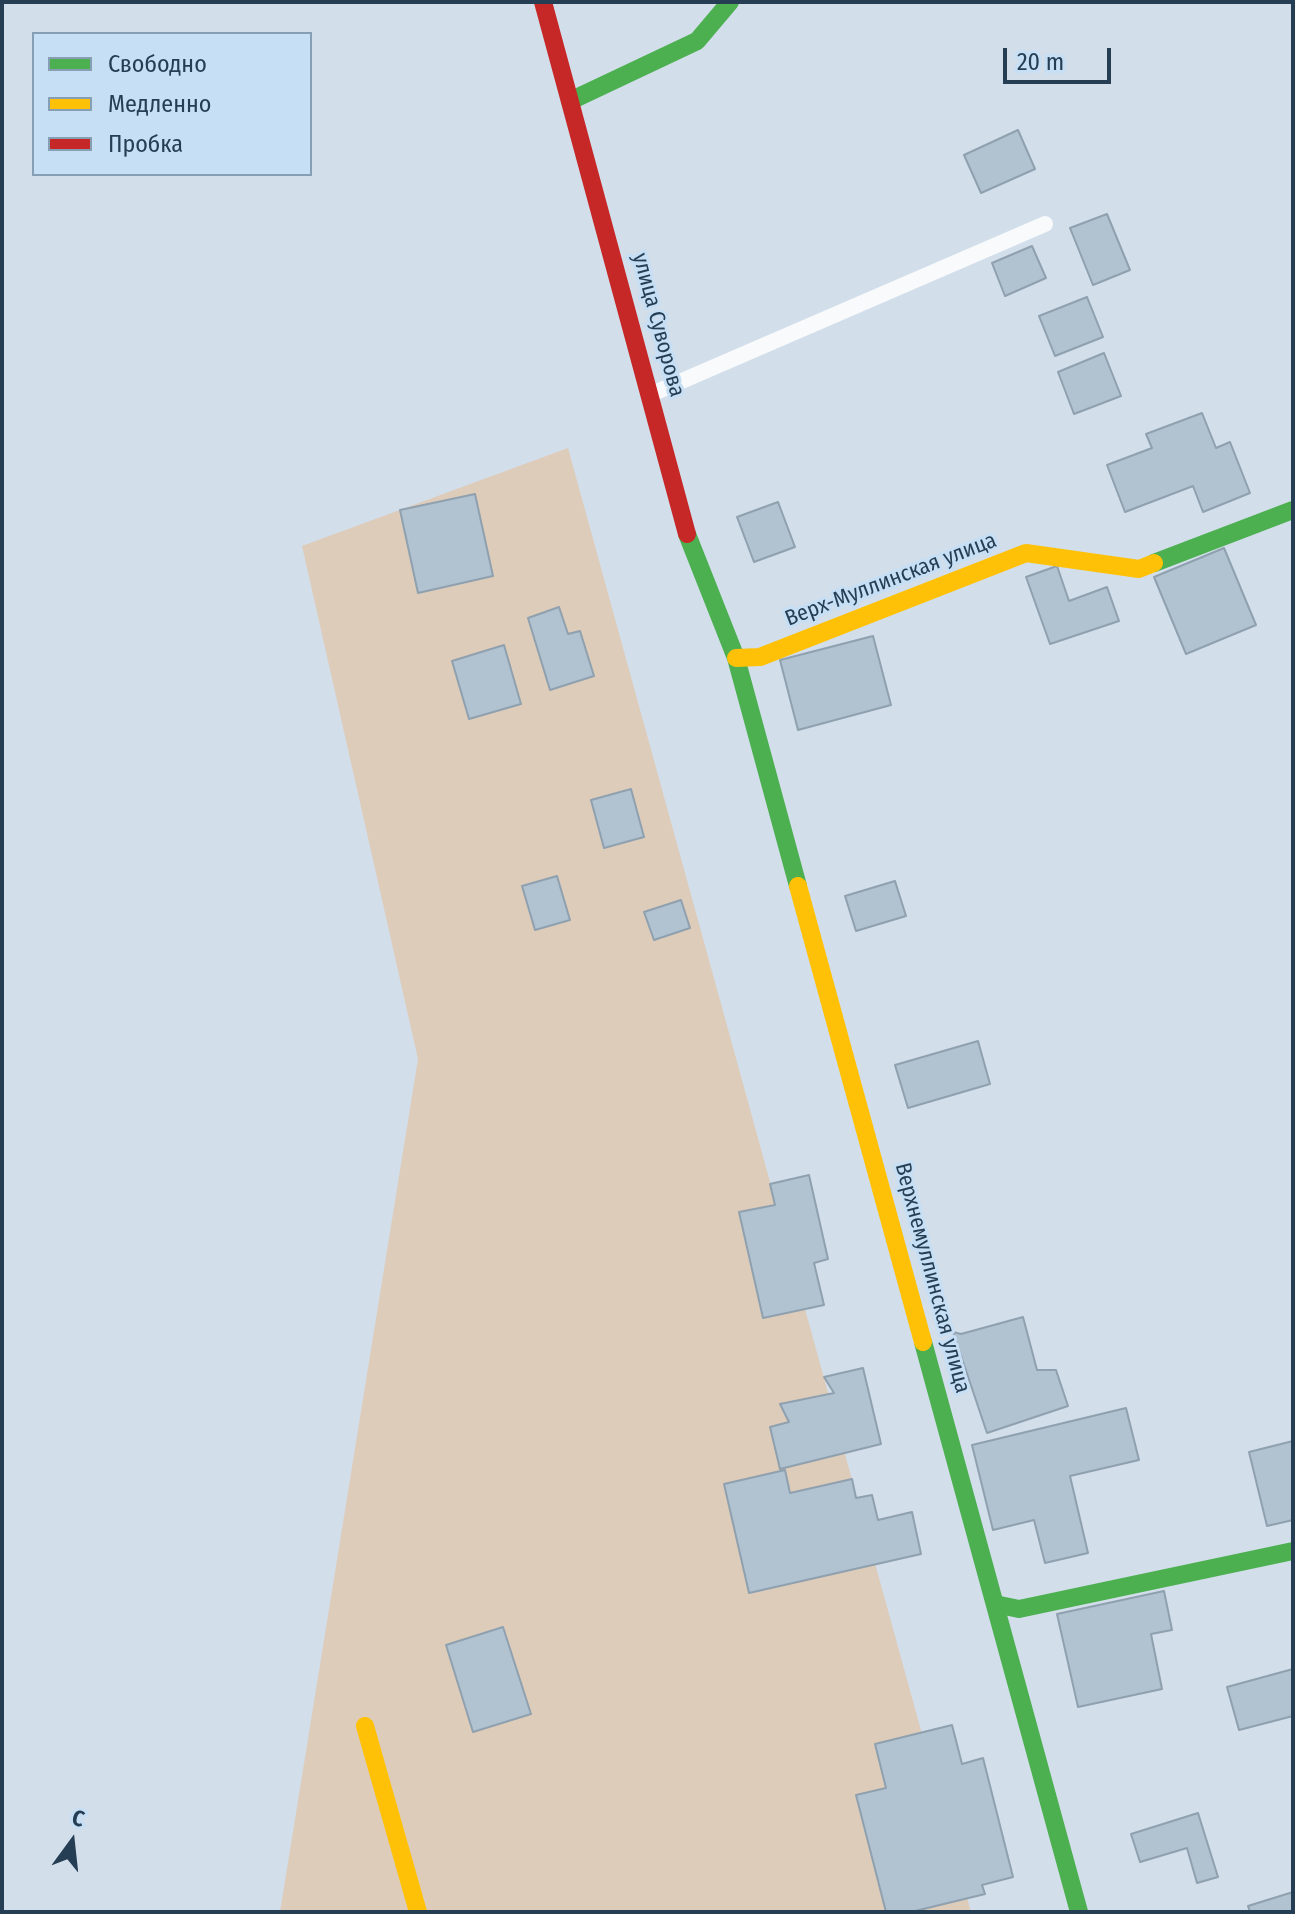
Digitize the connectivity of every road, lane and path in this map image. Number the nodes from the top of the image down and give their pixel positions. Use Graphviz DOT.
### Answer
graph roads {
  1 [pos="543,2"];
  2 [pos="730,2"];
  3 [pos="570,101"];
  4 [pos="1045,224"];
  5 [pos="652,394"];
  6 [pos="1293,510"];
  7 [pos="736,658"];
  8 [pos="1293,1551"];
  9 [pos="995,1604"];
  10 [pos="365,1726"];
  11 [pos="418,1912"];
  12 [pos="1079,1912"];
  1 -- 3 [label="street, улица Суворова"];
  2 -- 3 [label="street"];
  3 -- 5 [label="street, улица Суворова"];
  4 -- 5 [label="lane"];
  5 -- 7 [label="street, улица Суворова"];
  6 -- 7 [label="street, Верх-Муллинская улица"];
  7 -- 9 [label="street, Верхнемуллинская улица"];
  8 -- 9 [label="street"];
  9 -- 12 [label="street, Верхнемуллинская улица"];
  10 -- 11 [label="street"];
}
